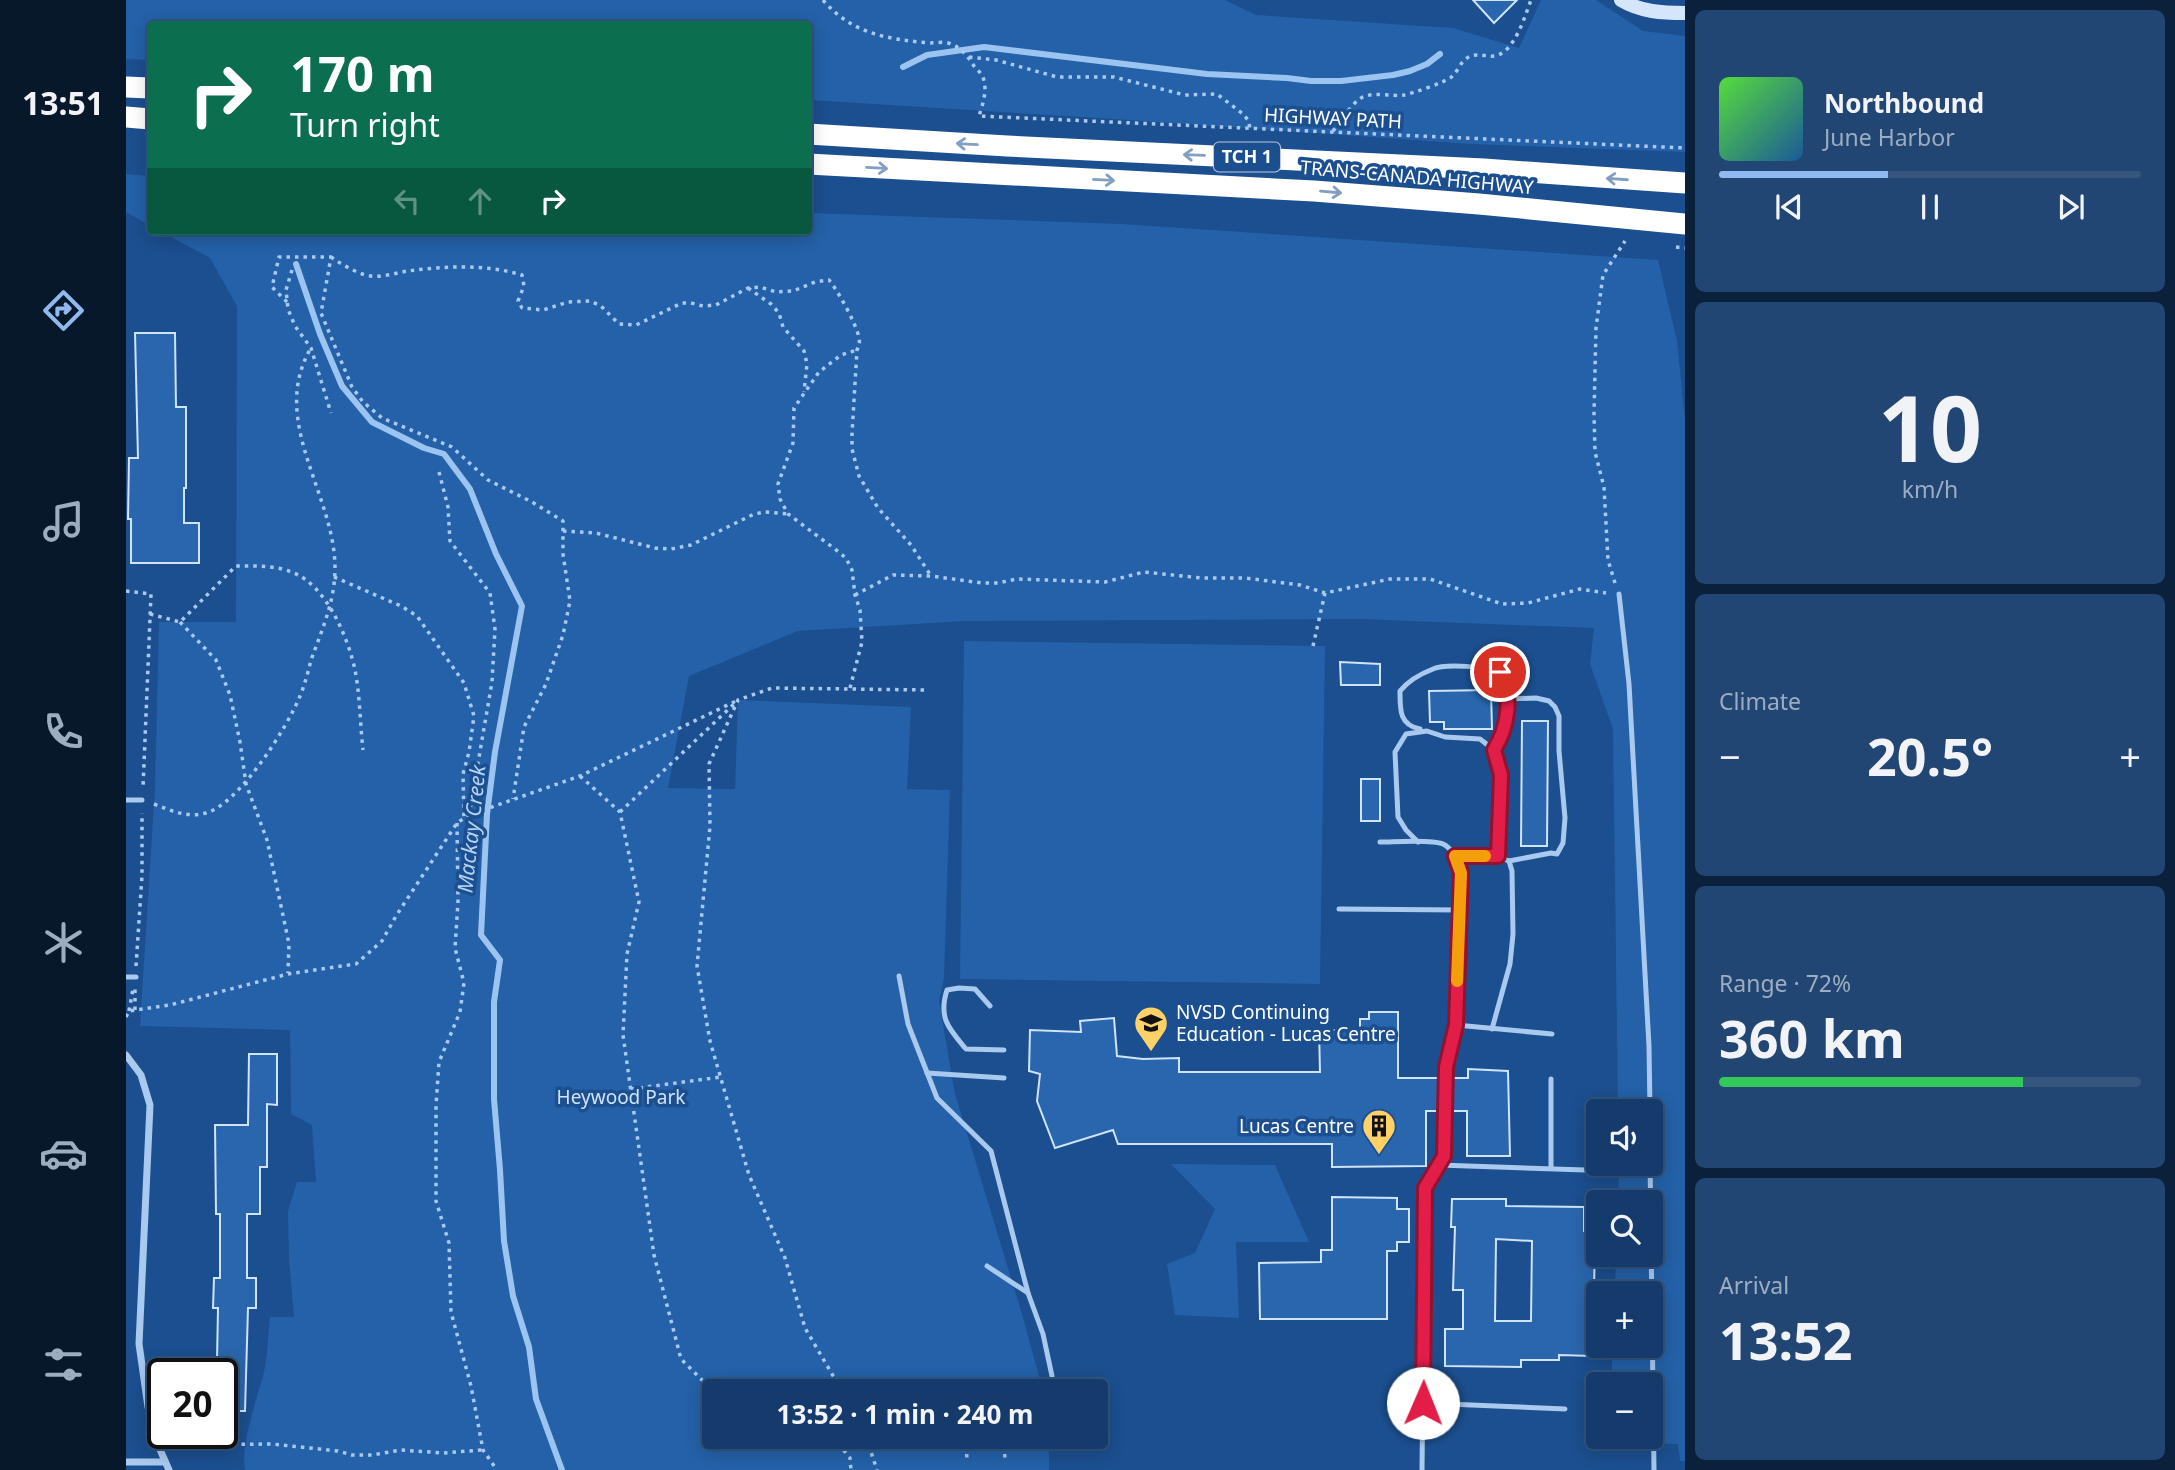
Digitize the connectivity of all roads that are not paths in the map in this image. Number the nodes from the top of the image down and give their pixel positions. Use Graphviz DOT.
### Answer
graph roads {
  1 [pos="1621,0"];
  2 [pos="1685,13"];
  3 [pos="126,87"];
  4 [pos="147,88"];
  5 [pos="126,117"];
  6 [pos="147,119"];
  7 [pos="812,134"];
  8 [pos="812,164"];
  9 [pos="1685,183"];
  10 [pos="1685,224"];
  11 [pos="1619,594"];
  12 [pos="1507,699"];
  13 [pos="1427,731"];
  14 [pos="1494,750"];
  15 [pos="126,800"];
  16 [pos="142,800"];
  17 [pos="1380,842"];
  18 [pos="1419,842"];
  19 [pos="1455,856"];
  20 [pos="1498,856"];
  21 [pos="1509,861"];
  22 [pos="1339,909"];
  23 [pos="1459,910"];
  24 [pos="899,976"];
  25 [pos="126,977"];
  26 [pos="136,977"];
  27 [pos="990,1006"];
  28 [pos="1456,1025"];
  29 [pos="1492,1029"];
  30 [pos="1552,1034"];
  31 [pos="1004,1051"];
  32 [pos="128,1058"];
  33 [pos="927,1073"];
  34 [pos="1004,1078"];
  35 [pos="1551,1079"];
  36 [pos="1650,1099"];
  37 [pos="1439,1165"];
  38 [pos="1551,1168"];
  39 [pos="1585,1170"];
  40 [pos="1650,1176"];
  41 [pos="987,1266"];
  42 [pos="1028,1293"];
  43 [pos="1052,1376"];
  44 [pos="1423,1403"];
  45 [pos="1566,1409"];
  46 [pos="126,1462"];
  47 [pos="167,1466"];
  48 [pos="1422,1470"];
  49 [pos="1654,1470"];
  1 -- 2 [label="street"];
  3 -- 4 [label="highway"];
  5 -- 6 [label="highway"];
  9 -- 7 [label="highway, TRANS-CANADA HIGHWAY / TCH 1, one-way"];
  8 -- 10 [label="highway, TRANS-CANADA HIGHWAY / TCH 1, one-way"];
  11 -- 36 [label="lane"];
  12 -- 13 [label="lane"];
  12 -- 14 [label="lane"];
  12 -- 21 [label="lane"];
  13 -- 14 [label="lane"];
  13 -- 18 [label="lane"];
  14 -- 20 [label="lane"];
  15 -- 16 [label="lane"];
  17 -- 18 [label="lane"];
  18 -- 19 [label="lane"];
  19 -- 20 [label="lane"];
  19 -- 23 [label="lane"];
  20 -- 21 [label="lane"];
  21 -- 29 [label="lane"];
  22 -- 23 [label="lane"];
  23 -- 28 [label="lane"];
  24 -- 33 [label="lane"];
  25 -- 26 [label="lane"];
  27 -- 31 [label="lane"];
  28 -- 29 [label="lane"];
  28 -- 37 [label="lane"];
  29 -- 30 [label="lane"];
  32 -- 47 [label="street"];
  33 -- 34 [label="lane"];
  33 -- 42 [label="lane"];
  35 -- 38 [label="lane"];
  37 -- 38 [label="lane"];
  37 -- 44 [label="lane"];
  38 -- 39 [label="lane"];
  40 -- 49 [label="lane"];
  41 -- 42 [label="lane"];
  42 -- 43 [label="lane"];
  44 -- 45 [label="lane"];
  44 -- 48 [label="lane"];
  46 -- 47 [label="street"];
}
